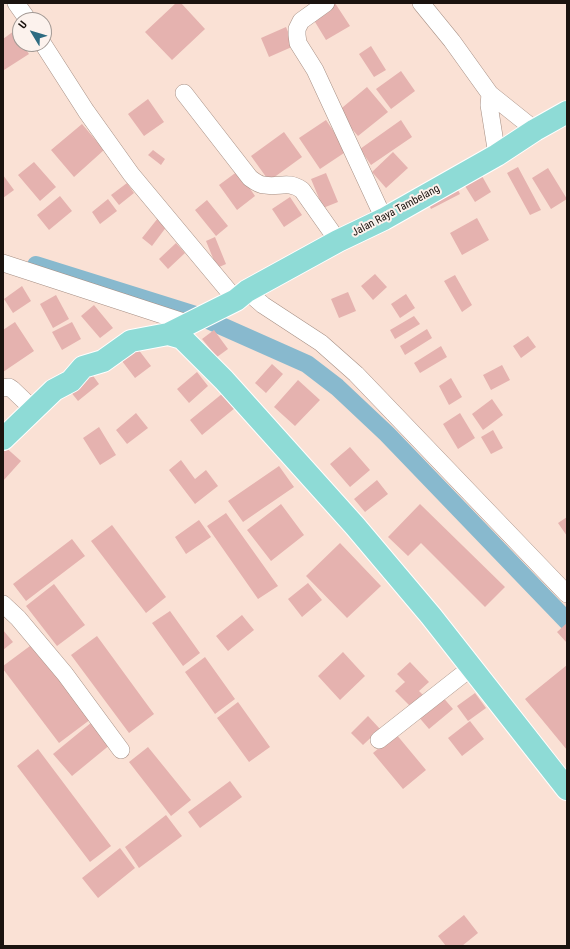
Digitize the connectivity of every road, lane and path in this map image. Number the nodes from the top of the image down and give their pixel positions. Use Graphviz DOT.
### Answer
graph roads {
  1 [pos="16,3"];
  2 [pos="326,3"];
  3 [pos="421,3"];
  4 [pos="22,12"];
  5 [pos="48,52"];
  6 [pos="184,93"];
  7 [pos="490,94"];
  8 [pos="567,112"];
  9 [pos="535,130"];
  10 [pos="497,155"];
  11 [pos="384,219"];
  12 [pos="338,242"];
  13 [pos="3,263"];
  14 [pos="235,299"];
  15 [pos="190,324"];
  16 [pos="168,334"];
  17 [pos="3,388"];
  18 [pos="34,410"];
  19 [pos="3,439"];
  20 [pos="567,594"];
  21 [pos="3,604"];
  22 [pos="472,667"];
  23 [pos="379,740"];
  24 [pos="121,750"];
  25 [pos="567,790"];
  1 -- 4 [label="street"];
  2 -- 11 [label="street"];
  3 -- 7 [label="street"];
  5 -- 14 [label="street"];
  6 -- 12 [label="street"];
  7 -- 9 [label="street"];
  7 -- 10 [label="street"];
  8 -- 9 [label="main road, Jalan Raya Tambelang"];
  9 -- 10 [label="main road, Jalan Raya Tambelang"];
  10 -- 11 [label="main road, Jalan Raya Tambelang"];
  11 -- 12 [label="main road, Jalan Raya Tambelang"];
  12 -- 14 [label="main road, Jalan Raya Tambelang"];
  13 -- 15 [label="street"];
  14 -- 15 [label="main road, Jalan Raya Tambelang"];
  14 -- 20 [label="street"];
  15 -- 16 [label="main road"];
  16 -- 18 [label="main road"];
  16 -- 22 [label="main road"];
  17 -- 18 [label="street"];
  18 -- 19 [label="main road"];
  21 -- 24 [label="street"];
  22 -- 23 [label="street"];
  22 -- 25 [label="main road"];
}
